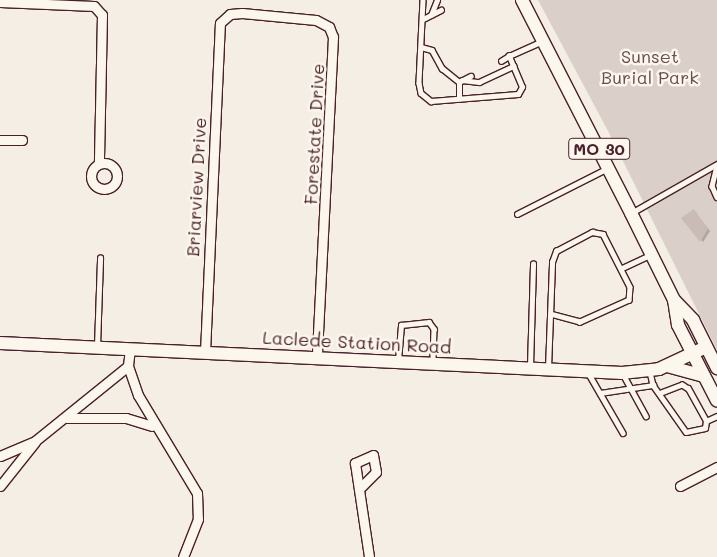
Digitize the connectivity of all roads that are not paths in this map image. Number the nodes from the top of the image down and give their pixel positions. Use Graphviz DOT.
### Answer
graph roads {
  1 [pos="424,0"];
  2 [pos="437,0"];
  3 [pos="522,0"];
  4 [pos="0,2"];
  5 [pos="441,10"];
  6 [pos="431,15"];
  7 [pos="422,19"];
  8 [pos="220,23"];
  9 [pos="543,40"];
  10 [pos="421,46"];
  11 [pos="509,56"];
  12 [pos="501,61"];
  13 [pos="514,66"];
  14 [pos="471,76"];
  15 [pos="460,81"];
  16 [pos="459,98"];
  17 [pos="0,140"];
  18 [pos="22,140"];
  19 [pos="99,164"];
  20 [pos="717,165"];
  21 [pos="609,168"];
  22 [pos="717,197"];
  23 [pos="632,213"];
  24 [pos="517,214"];
  25 [pos="651,254"];
  26 [pos="100,258"];
  27 [pos="534,264"];
  28 [pos="622,268"];
  29 [pos="674,300"];
  30 [pos="551,314"];
  31 [pos="0,342"];
  32 [pos="96,347"];
  33 [pos="706,347"];
  34 [pos="130,349"];
  35 [pos="205,352"];
  36 [pos="693,354"];
  37 [pos="317,358"];
  38 [pos="398,361"];
  39 [pos="433,363"];
  40 [pos="128,366"];
  41 [pos="667,366"];
  42 [pos="530,367"];
  43 [pos="548,368"];
  44 [pos="717,368"];
  45 [pos="587,370"];
  46 [pos="649,372"];
  47 [pos="622,373"];
  48 [pos="704,376"];
  49 [pos="654,385"];
  50 [pos="630,387"];
  51 [pos="600,393"];
  52 [pos="661,393"];
  53 [pos="717,400"];
  54 [pos="646,416"];
  55 [pos="717,416"];
  56 [pos="67,418"];
  57 [pos="706,421"];
  58 [pos="152,426"];
  59 [pos="623,433"];
  60 [pos="35,441"];
  61 [pos="0,456"];
  62 [pos="717,468"];
  63 [pos="0,486"];
  64 [pos="680,486"];
  65 [pos="361,487"];
  66 [pos="183,557"];
  67 [pos="369,557"];
  1 -- 7 [label="lane"];
  2 -- 6 [label="lane"];
  3 -- 9 [label="main road, MO 30"];
  4 -- 19 [label="street"];
  5 -- 6 [label="lane"];
  6 -- 7 [label="lane"];
  7 -- 10 [label="lane"];
  8 -- 35 [label="street, Briarview Drive"];
  8 -- 37 [label="street, Forestate Drive"];
  9 -- 11 [label="lane"];
  9 -- 21 [label="main road, MO 30"];
  10 -- 15 [label="lane"];
  10 -- 16 [label="lane"];
  11 -- 12 [label="lane"];
  11 -- 13 [label="lane"];
  13 -- 15 [label="lane"];
  13 -- 16 [label="lane"];
  14 -- 15 [label="lane"];
  15 -- 16 [label="lane"];
  17 -- 18 [label="street"];
  20 -- 22 [label="lane"];
  20 -- 23 [label="lane"];
  21 -- 23 [label="main road, MO 30"];
  21 -- 24 [label="lane"];
  23 -- 25 [label="main road, MO 30"];
  25 -- 28 [label="lane"];
  25 -- 29 [label="main road, MO 30"];
  26 -- 32 [label="lane"];
  27 -- 42 [label="lane"];
  28 -- 30 [label="lane"];
  28 -- 30 [label="lane"];
  29 -- 33 [label="main road, MO 30"];
  29 -- 36 [label="main road, MO 30"];
  30 -- 43 [label="lane"];
  31 -- 32 [label="main road, Laclede Station Road"];
  32 -- 34 [label="main road, Laclede Station Road"];
  33 -- 36 [label="main road, Laclede Station Road"];
  33 -- 44 [label="main road, MO 30"];
  34 -- 35 [label="main road, Laclede Station Road"];
  34 -- 40 [label="street"];
  35 -- 37 [label="main road, Laclede Station Road"];
  36 -- 41 [label="main road, Laclede Station Road"];
  36 -- 48 [label="main road, MO 30"];
  37 -- 38 [label="main road, Laclede Station Road"];
  38 -- 39 [label="main road, Laclede Station Road"];
  38 -- 39 [label="lane"];
  39 -- 42 [label="main road, Laclede Station Road"];
  40 -- 56 [label="street"];
  40 -- 58 [label="street"];
  41 -- 46 [label="main road, Laclede Station Road"];
  41 -- 48 [label="main road"];
  42 -- 43 [label="main road, Laclede Station Road"];
  43 -- 45 [label="main road, Laclede Station Road"];
  45 -- 47 [label="main road, Laclede Station Road"];
  45 -- 51 [label="lane"];
  46 -- 47 [label="main road, Laclede Station Road"];
  46 -- 49 [label="lane"];
  47 -- 50 [label="lane"];
  48 -- 53 [label="main road, MO 30"];
  49 -- 50 [label="lane"];
  49 -- 52 [label="lane"];
  50 -- 51 [label="lane"];
  50 -- 54 [label="lane"];
  51 -- 59 [label="lane"];
  52 -- 57 [label="lane"];
  52 -- 57 [label="lane"];
  55 -- 57 [label="lane"];
  56 -- 58 [label="street"];
  56 -- 60 [label="street"];
  58 -- 66 [label="street"];
  60 -- 61 [label="street"];
  60 -- 63 [label="street"];
  62 -- 64 [label="street"];
  65 -- 67 [label="street"];
}
